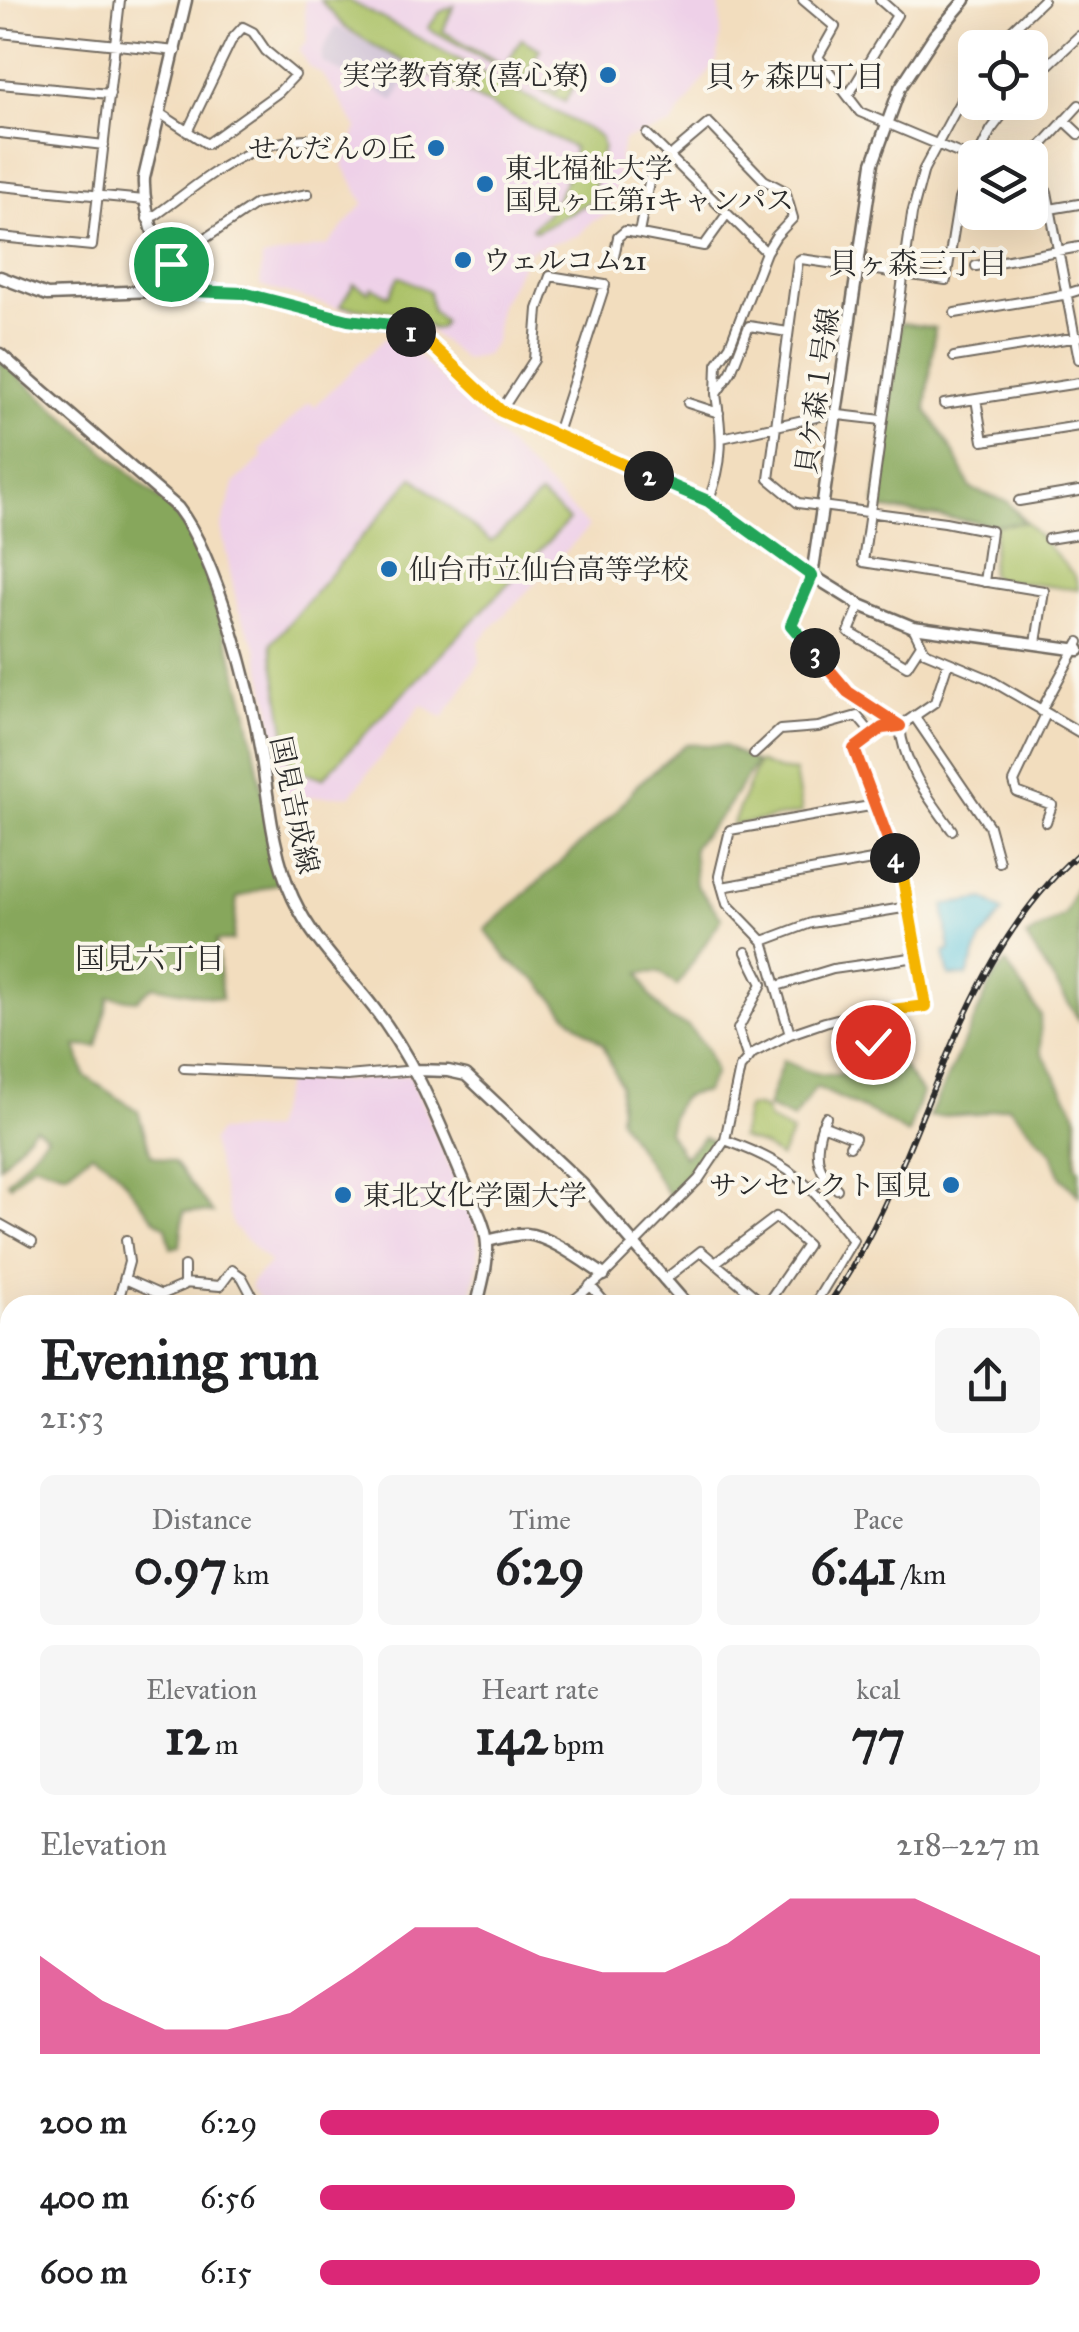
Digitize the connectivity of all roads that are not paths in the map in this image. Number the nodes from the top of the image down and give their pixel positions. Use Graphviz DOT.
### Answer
graph roads {
  1 [pos="120,0"];
  2 [pos="186,0"];
  3 [pos="802,0"];
  4 [pos="880,0"];
  5 [pos="965,0"];
  6 [pos="1043,0"];
  7 [pos="1012,30"];
  8 [pos="0,33"];
  9 [pos="1079,36"];
  10 [pos="115,44"];
  11 [pos="176,51"];
  12 [pos="1048,65"];
  13 [pos="0,84"];
  14 [pos="110,94"];
  15 [pos="848,96"];
  16 [pos="958,105"];
  17 [pos="1079,105"];
  18 [pos="158,112"];
  19 [pos="1064,120"];
  20 [pos="886,123"];
  21 [pos="188,132"];
  22 [pos="0,134"];
  23 [pos="647,134"];
  24 [pos="1079,134"];
  25 [pos="311,140"];
  26 [pos="1046,140"];
  27 [pos="936,144"];
  28 [pos="104,145"];
  29 [pos="958,152"];
  30 [pos="669,158"];
  31 [pos="0,186"];
  32 [pos="308,194"];
  33 [pos="98,196"];
  34 [pos="144,200"];
  35 [pos="1048,201"];
  36 [pos="1079,204"];
  37 [pos="958,205"];
  38 [pos="1050,210"];
  39 [pos="727,214"];
  40 [pos="147,219"];
  41 [pos="639,233"];
  42 [pos="0,237"];
  43 [pos="1079,247"];
  44 [pos="1058,251"];
  45 [pos="766,252"];
  46 [pos="614,256"];
  47 [pos="976,266"];
  48 [pos="164,267"];
  49 [pos="858,267"];
  50 [pos="904,273"];
  51 [pos="0,278"];
  52 [pos="165,290"];
  53 [pos="1079,290"];
  54 [pos="1067,292"];
  55 [pos="955,313"];
  56 [pos="788,332"];
  57 [pos="1077,338"];
  58 [pos="0,354"];
  59 [pos="954,357"];
  60 [pos="1079,359"];
  61 [pos="1079,383"];
  62 [pos="716,394"];
  63 [pos="976,399"];
  64 [pos="688,403"];
  65 [pos="944,404"];
  66 [pos="501,411"];
  67 [pos="719,413"];
  68 [pos="836,414"];
  69 [pos="882,420"];
  70 [pos="1079,426"];
  71 [pos="775,428"];
  72 [pos="556,436"];
  73 [pos="722,438"];
  74 [pos="1079,491"];
  75 [pos="708,501"];
  76 [pos="1019,502"];
  77 [pos="824,506"];
  78 [pos="870,512"];
  79 [pos="1079,534"];
  80 [pos="1048,539"];
  81 [pos="812,576"];
  82 [pos="984,582"];
  83 [pos="860,605"];
  84 [pos="912,627"];
  85 [pos="1036,644"];
  86 [pos="920,646"];
  87 [pos="1078,647"];
  88 [pos="948,662"];
  89 [pos="1044,712"];
  90 [pos="914,716"];
  91 [pos="900,726"];
  92 [pos="1079,732"];
  93 [pos="872,734"];
  94 [pos="754,754"];
  95 [pos="876,805"];
  96 [pos="1046,822"];
  97 [pos="953,829"];
  98 [pos="894,856"];
  99 [pos="999,862"];
  100 [pos="722,887"];
  101 [pos="909,908"];
  102 [pos="763,940"];
  103 [pos="746,952"];
  104 [pos="917,958"];
  105 [pos="777,986"];
  106 [pos="891,1010"];
  107 [pos="895,1029"];
  108 [pos="790,1034"];
  109 [pos="904,1040"];
  110 [pos="873,1042"];
  111 [pos="748,1059"];
  112 [pos="184,1068"];
  113 [pos="416,1070"];
  114 [pos="854,1138"];
  115 [pos="726,1140"];
  116 [pos="826,1177"];
  117 [pos="810,1189"];
  118 [pos="837,1189"];
  119 [pos="0,1224"];
  120 [pos="126,1240"];
  121 [pos="487,1241"];
  122 [pos="32,1242"];
  123 [pos="633,1244"];
  124 [pos="715,1263"];
  125 [pos="184,1266"];
  126 [pos="604,1275"];
  127 [pos="124,1279"];
  128 [pos="664,1280"];
  129 [pos="184,1282"];
  130 [pos="590,1285"];
  131 [pos="120,1295"];
  132 [pos="252,1295"];
  133 [pos="479,1295"];
  134 [pos="579,1295"];
  135 [pos="598,1295"];
  136 [pos="678,1295"];
  137 [pos="753,1295"];
  138 [pos="772,1295"];
  139 [pos="820,1295"];
  1 -- 10 [label="street"];
  2 -- 11 [label="street"];
  3 -- 15 [label="street"];
  4 -- 15 [label="street"];
  5 -- 20 [label="street, 貝ケ森１号線"];
  6 -- 7 [label="street"];
  8 -- 10 [label="street"];
  9 -- 12 [label="street"];
  10 -- 11 [label="street"];
  10 -- 14 [label="street"];
  11 -- 18 [label="street"];
  13 -- 14 [label="street"];
  14 -- 28 [label="street"];
  15 -- 20 [label="street"];
  16 -- 27 [label="street"];
  17 -- 19 [label="street"];
  18 -- 21 [label="street"];
  18 -- 34 [label="street"];
  19 -- 24 [label="street"];
  19 -- 26 [label="street"];
  20 -- 27 [label="street"];
  20 -- 49 [label="street, 貝ケ森１号線"];
  21 -- 21 [label="street"];
  22 -- 28 [label="street"];
  23 -- 30 [label="street"];
  25 -- 40 [label="street"];
  27 -- 29 [label="street"];
  27 -- 50 [label="street"];
  28 -- 33 [label="street"];
  30 -- 39 [label="street"];
  30 -- 41 [label="street"];
  30 -- 45 [label="street"];
  31 -- 33 [label="street"];
  32 -- 48 [label="street"];
  33 -- 34 [label="street"];
  33 -- 42 [label="street"];
  34 -- 40 [label="street"];
  35 -- 38 [label="street"];
  36 -- 38 [label="street"];
  37 -- 50 [label="street"];
  38 -- 44 [label="street"];
  39 -- 41 [label="street"];
  39 -- 45 [label="street"];
  40 -- 48 [label="street"];
  41 -- 46 [label="street"];
  43 -- 44 [label="street"];
  44 -- 47 [label="street"];
  44 -- 54 [label="street"];
  45 -- 62 [label="street"];
  48 -- 52 [label="street"];
  49 -- 50 [label="street"];
  49 -- 56 [label="street"];
  49 -- 68 [label="street, 貝ケ森１号線"];
  50 -- 69 [label="street"];
  51 -- 52 [label="street"];
  52 -- 66 [label="street"];
  53 -- 54 [label="street"];
  54 -- 55 [label="street"];
  54 -- 57 [label="street"];
  56 -- 62 [label="street"];
  56 -- 71 [label="street"];
  57 -- 59 [label="street"];
  57 -- 60 [label="street"];
  58 -- 113 [label="street, 国見吉成線"];
  61 -- 63 [label="street"];
  62 -- 67 [label="street"];
  63 -- 65 [label="street"];
  63 -- 70 [label="street"];
  64 -- 67 [label="street"];
  66 -- 72 [label="street"];
  66 -- 72 [label="street"];
  67 -- 73 [label="street"];
  68 -- 69 [label="street"];
  68 -- 71 [label="street"];
  68 -- 77 [label="street, 貝ケ森１号線"];
  69 -- 78 [label="street"];
  71 -- 73 [label="street"];
  71 -- 77 [label="street"];
  72 -- 75 [label="street"];
  73 -- 75 [label="street"];
  74 -- 76 [label="street"];
  75 -- 81 [label="street"];
  77 -- 78 [label="street"];
  77 -- 81 [label="street, 貝ケ森１号線"];
  78 -- 82 [label="street"];
  78 -- 82 [label="street"];
  79 -- 80 [label="street"];
  81 -- 83 [label="street"];
  81 -- 91 [label="street"];
  82 -- 85 [label="street"];
  83 -- 84 [label="street"];
  83 -- 86 [label="street"];
  84 -- 85 [label="street"];
  84 -- 86 [label="street"];
  85 -- 87 [label="street"];
  86 -- 88 [label="street"];
  87 -- 89 [label="street"];
  88 -- 89 [label="street"];
  88 -- 90 [label="street"];
  89 -- 92 [label="street"];
  89 -- 96 [label="street"];
  90 -- 91 [label="street"];
  90 -- 99 [label="street"];
  91 -- 93 [label="street"];
  91 -- 97 [label="street"];
  93 -- 94 [label="street"];
  93 -- 95 [label="street"];
  95 -- 98 [label="street"];
  95 -- 100 [label="street"];
  98 -- 100 [label="street"];
  98 -- 101 [label="street"];
  100 -- 102 [label="street"];
  101 -- 102 [label="street"];
  101 -- 104 [label="street"];
  102 -- 105 [label="street"];
  103 -- 111 [label="street"];
  104 -- 105 [label="street"];
  104 -- 106 [label="street"];
  105 -- 108 [label="street"];
  106 -- 107 [label="street"];
  106 -- 108 [label="street"];
  107 -- 109 [label="street"];
  107 -- 110 [label="street"];
  108 -- 111 [label="street"];
  111 -- 115 [label="street"];
  112 -- 113 [label="street"];
  113 -- 121 [label="street, 国見吉成線"];
  113 -- 123 [label="street"];
  114 -- 116 [label="street"];
  115 -- 117 [label="street"];
  115 -- 123 [label="street"];
  116 -- 117 [label="street"];
  116 -- 118 [label="street"];
  117 -- 139 [label="street"];
  119 -- 122 [label="street"];
  120 -- 127 [label="street"];
  121 -- 126 [label="street"];
  121 -- 133 [label="street"];
  123 -- 126 [label="street"];
  123 -- 128 [label="street"];
  124 -- 128 [label="street"];
  124 -- 137 [label="street"];
  124 -- 138 [label="street"];
  125 -- 129 [label="street"];
  126 -- 130 [label="street"];
  127 -- 129 [label="street"];
  127 -- 131 [label="street"];
  128 -- 136 [label="street"];
  129 -- 132 [label="street"];
  130 -- 134 [label="street"];
  130 -- 135 [label="street"];
}
